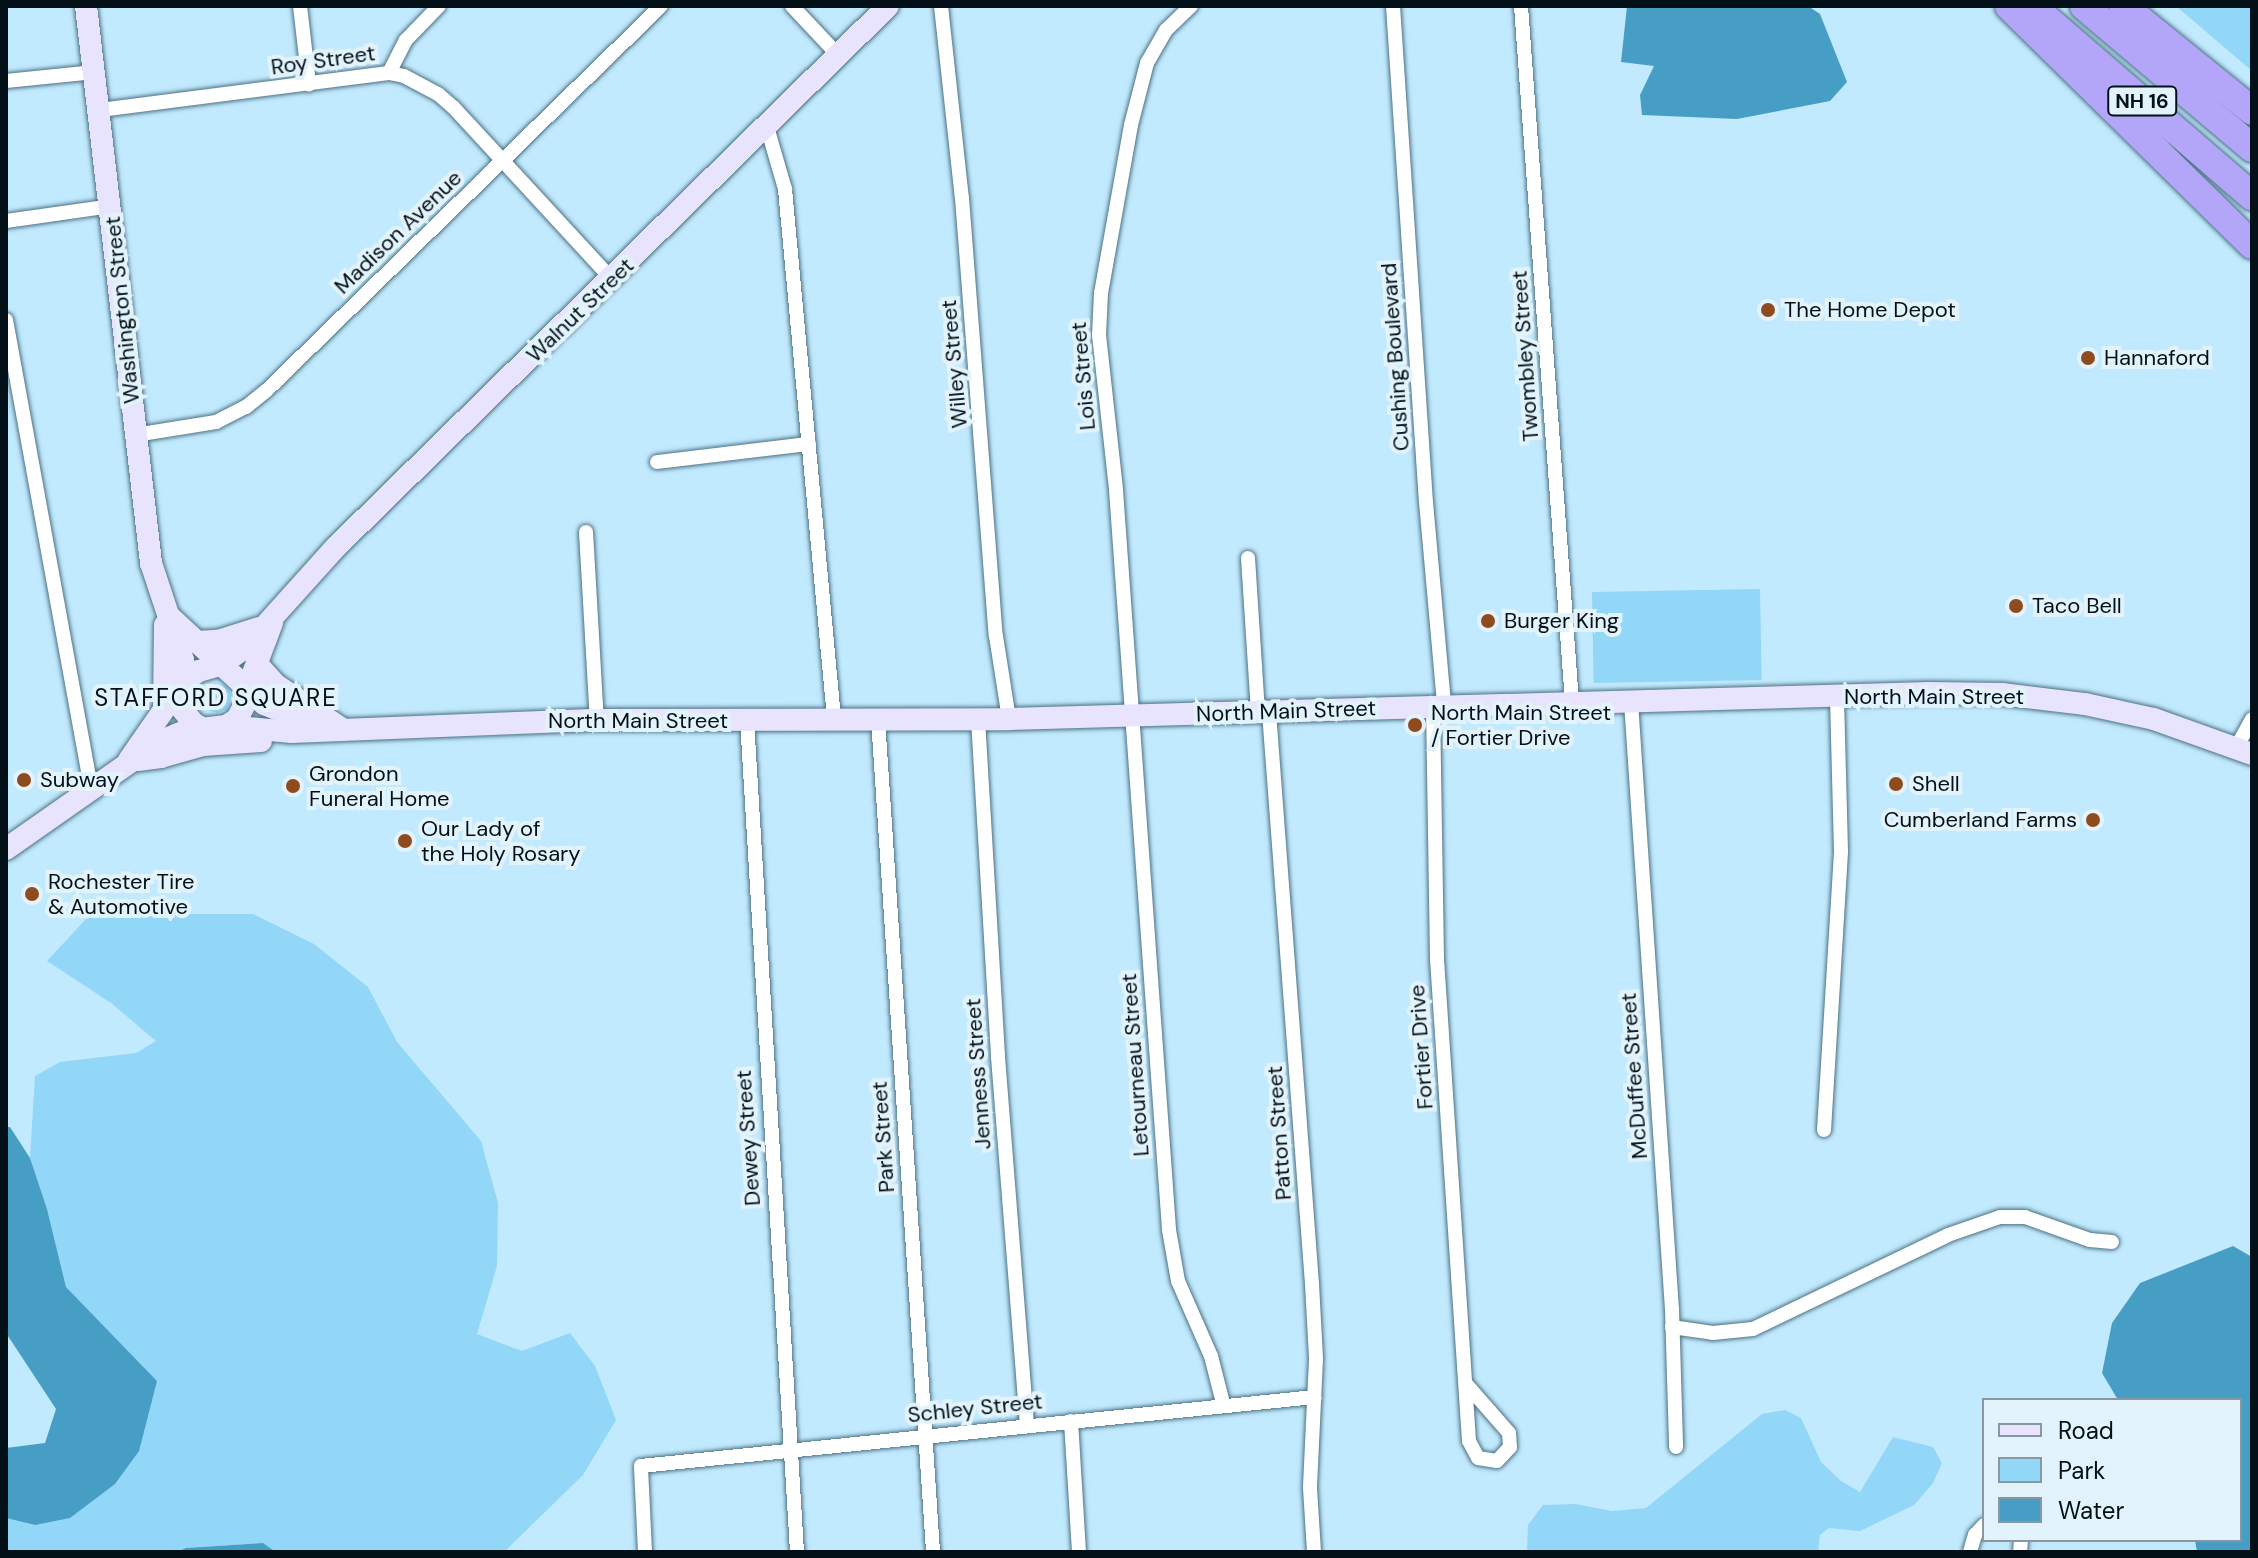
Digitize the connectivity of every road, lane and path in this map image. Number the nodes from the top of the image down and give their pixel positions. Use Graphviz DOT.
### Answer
graph roads {
  1 [pos="86,6"];
  2 [pos="300,6"];
  3 [pos="439,6"];
  4 [pos="661,6"];
  5 [pos="792,6"];
  6 [pos="888,6"];
  7 [pos="941,6"];
  8 [pos="1191,6"];
  9 [pos="1393,6"];
  10 [pos="1521,6"];
  11 [pos="2009,6"];
  12 [pos="2032,6"];
  13 [pos="2084,6"];
  14 [pos="2123,6"];
  15 [pos="839,56"];
  16 [pos="95,72"];
  17 [pos="389,73"];
  18 [pos="6,81"];
  19 [pos="309,84"];
  20 [pos="100,110"];
  21 [pos="2252,111"];
  22 [pos="767,127"];
  23 [pos="2252,148"];
  24 [pos="504,160"];
  25 [pos="2252,196"];
  26 [pos="111,206"];
  27 [pos="6,221"];
  28 [pos="2252,245"];
  29 [pos="612,279"];
  30 [pos="6,320"];
  31 [pos="135,435"];
  32 [pos="809,444"];
  33 [pos="657,462"];
  34 [pos="586,532"];
  35 [pos="1248,558"];
  36 [pos="165,612"];
  37 [pos="266,621"];
  38 [pos="196,642"];
  39 [pos="220,665"];
  40 [pos="258,665"];
  41 [pos="183,682"];
  42 [pos="247,689"];
  43 [pos="1837,696"];
  44 [pos="1572,702"];
  45 [pos="1631,702"];
  46 [pos="1438,705"];
  47 [pos="164,707"];
  48 [pos="1264,712"];
  49 [pos="1134,714"];
  50 [pos="834,718"];
  51 [pos="878,719"];
  52 [pos="978,719"];
  53 [pos="1009,719"];
  54 [pos="2252,719"];
  55 [pos="597,720"];
  56 [pos="747,720"];
  57 [pos="226,726"];
  58 [pos="202,728"];
  59 [pos="341,728"];
  60 [pos="312,730"];
  61 [pos="2244,751"];
  62 [pos="129,760"];
  63 [pos="91,788"];
  64 [pos="6,849"];
  65 [pos="1824,1130"];
  66 [pos="2112,1242"];
  67 [pos="1672,1327"];
  68 [pos="1467,1385"];
  69 [pos="1314,1397"];
  70 [pos="1223,1403"];
  71 [pos="1071,1421"];
  72 [pos="1027,1425"];
  73 [pos="924,1435"];
  74 [pos="1676,1447"];
  75 [pos="790,1450"];
  76 [pos="1982,1527"];
  77 [pos="645,1552"];
  78 [pos="797,1552"];
  79 [pos="933,1552"];
  80 [pos="1079,1552"];
  81 [pos="1314,1552"];
  82 [pos="1970,1552"];
  1 -- 16 [label="main road, Washington Street"];
  2 -- 19 [label="street"];
  3 -- 17 [label="street"];
  4 -- 24 [label="street, Madison Avenue"];
  5 -- 15 [label="street"];
  6 -- 15 [label="main road, Walnut Street"];
  7 -- 53 [label="street, Willey Street"];
  8 -- 49 [label="street, Lois Street"];
  9 -- 46 [label="street, Cushing Boulevard"];
  10 -- 44 [label="street, Twombley Street"];
  11 -- 28 [label="highway"];
  12 -- 25 [label="highway, NH 16"];
  13 -- 23 [label="highway, NH 16"];
  14 -- 21 [label="highway"];
  15 -- 22 [label="main road, Walnut Street"];
  16 -- 18 [label="street"];
  16 -- 20 [label="main road, Washington Street"];
  17 -- 19 [label="street, Roy Street"];
  17 -- 24 [label="street, Roy Street"];
  19 -- 20 [label="street, Roy Street"];
  20 -- 26 [label="main road, Washington Street"];
  22 -- 29 [label="main road, Walnut Street"];
  22 -- 32 [label="street"];
  24 -- 29 [label="street, Roy Street"];
  24 -- 31 [label="street, Madison Avenue"];
  26 -- 27 [label="street"];
  26 -- 31 [label="main road, Washington Street"];
  29 -- 37 [label="main road, Walnut Street"];
  30 -- 63 [label="street"];
  31 -- 36 [label="main road, Washington Street"];
  32 -- 33 [label="street"];
  32 -- 50 [label="street"];
  34 -- 55 [label="street"];
  35 -- 48 [label="street, Patton Street"];
  36 -- 38 [label="main road, Washington Street"];
  36 -- 41 [label="main road, Washington Street"];
  36 -- 47 [label="main road"];
  37 -- 38 [label="main road"];
  37 -- 39 [label="main road, Walnut Street"];
  37 -- 40 [label="main road, Walnut Street"];
  38 -- 39 [label="main road, Washington Street"];
  39 -- 41 [label="main road"];
  39 -- 42 [label="main road"];
  40 -- 42 [label="main road, Walnut Street"];
  40 -- 59 [label="main road"];
  41 -- 47 [label="main road, North Main Street"];
  41 -- 58 [label="main road"];
  42 -- 57 [label="main road"];
  42 -- 60 [label="main road"];
  43 -- 45 [label="main road, North Main Street"];
  43 -- 61 [label="main road, North Main Street"];
  43 -- 65 [label="street"];
  44 -- 45 [label="main road, North Main Street"];
  44 -- 46 [label="main road, North Main Street"];
  45 -- 67 [label="street, McDuffee Street"];
  46 -- 48 [label="main road, North Main Street"];
  46 -- 68 [label="street, Fortier Drive"];
  47 -- 62 [label="main road, North Main Street"];
  48 -- 49 [label="main road, North Main Street"];
  48 -- 69 [label="street, Patton Street"];
  49 -- 53 [label="main road, North Main Street"];
  49 -- 70 [label="street, Letourneau Street"];
  50 -- 51 [label="main road, North Main Street"];
  50 -- 56 [label="main road, North Main Street"];
  51 -- 52 [label="main road, North Main Street"];
  51 -- 73 [label="street, Park Street"];
  52 -- 53 [label="main road, North Main Street"];
  52 -- 72 [label="street, Jenness Street"];
  54 -- 61 [label="street"];
  55 -- 56 [label="main road, North Main Street"];
  55 -- 59 [label="main road, North Main Street"];
  56 -- 75 [label="street, Dewey Street"];
  57 -- 58 [label="main road"];
  57 -- 60 [label="main road, North Main Street"];
  58 -- 62 [label="main road, North Main Street"];
  59 -- 60 [label="main road, North Main Street"];
  60 -- 62 [label="main road, North Main Street"];
  62 -- 63 [label="main road, North Main Street"];
  63 -- 64 [label="main road, North Main Street"];
  66 -- 67 [label="street"];
  67 -- 74 [label="street, McDuffee Street"];
  68 -- 68 [label="street, Fortier Drive"];
  69 -- 70 [label="street, Schley Street"];
  69 -- 81 [label="street, Patton Street"];
  70 -- 71 [label="street, Schley Street"];
  71 -- 72 [label="street, Schley Street"];
  71 -- 80 [label="street"];
  72 -- 73 [label="street, Schley Street"];
  73 -- 75 [label="street, Schley Street"];
  73 -- 79 [label="street, Park Street"];
  75 -- 77 [label="street, Schley Street"];
  75 -- 78 [label="street, Dewey Street"];
  76 -- 82 [label="street"];
}
